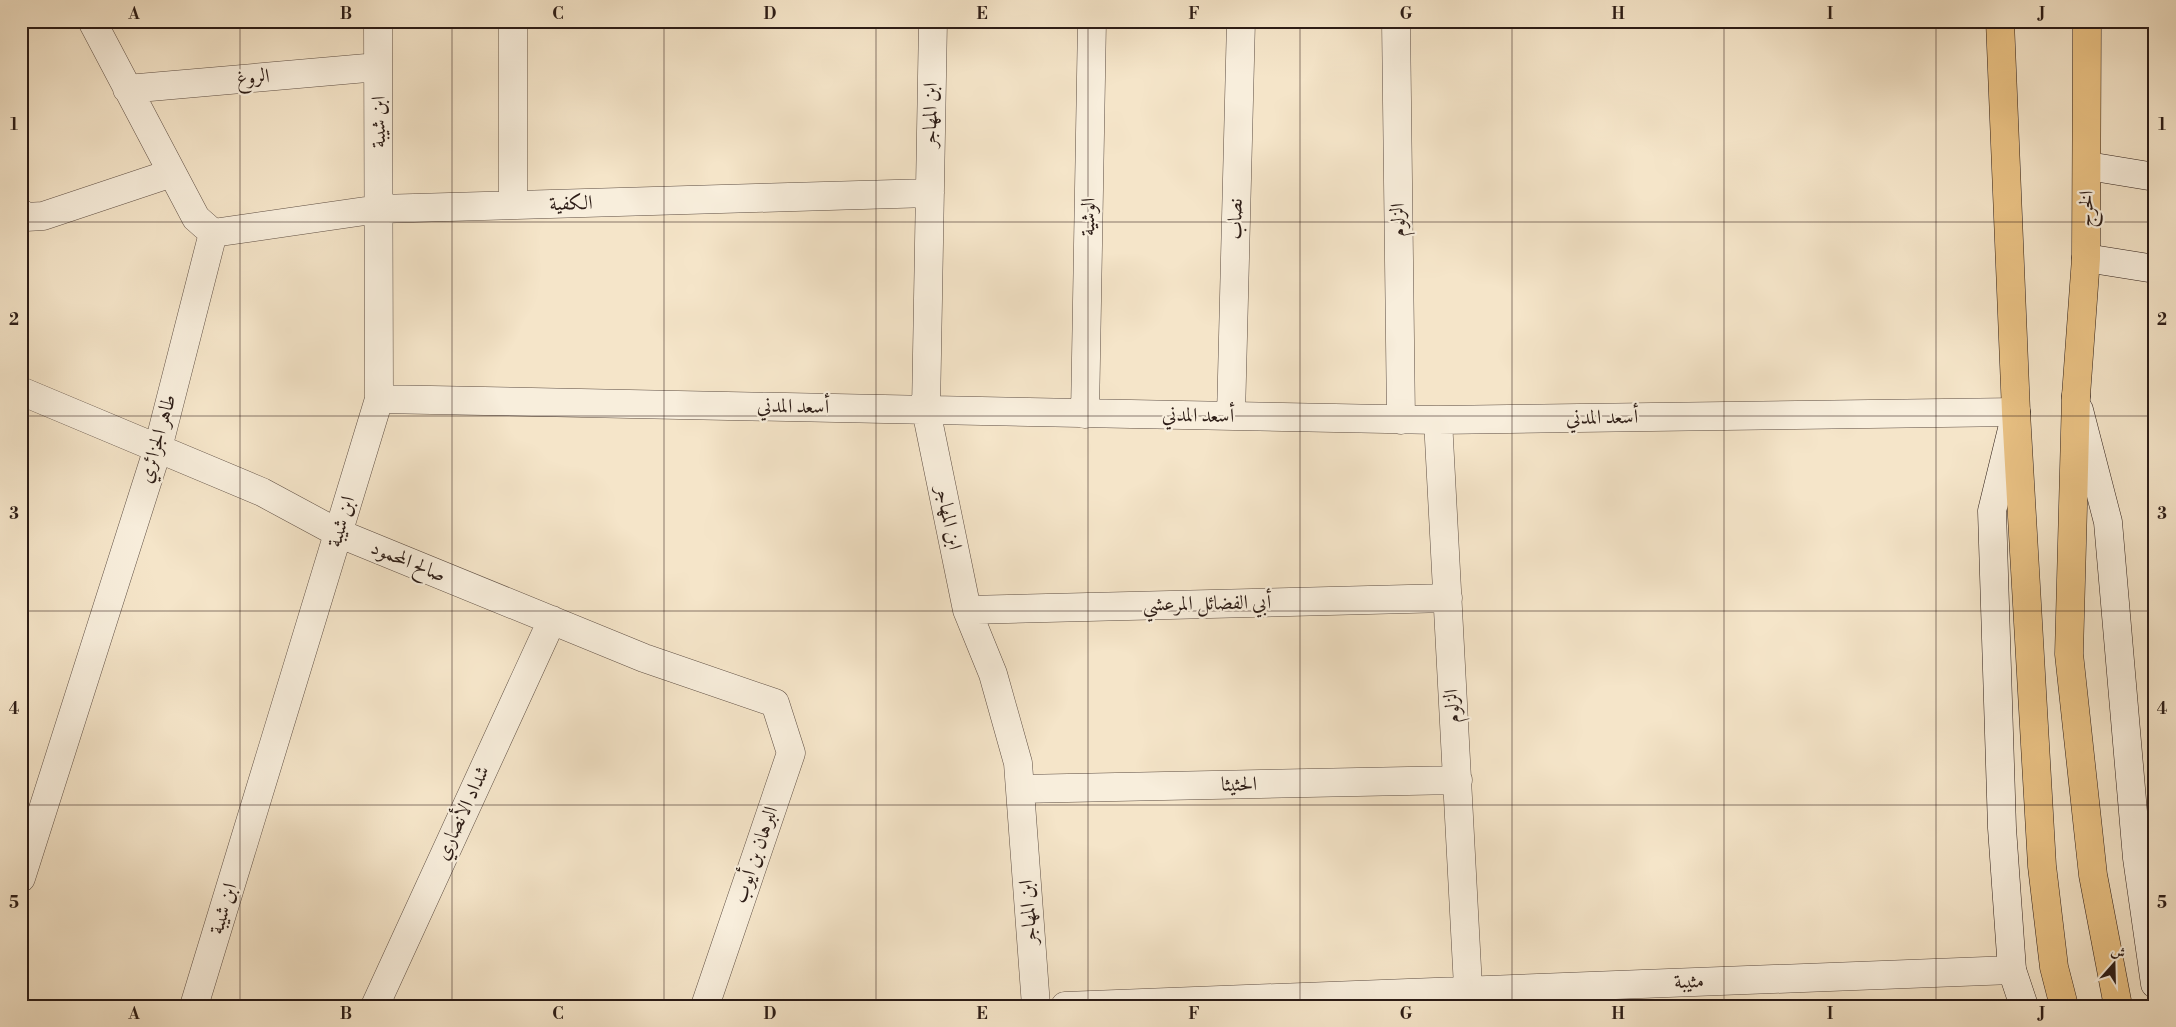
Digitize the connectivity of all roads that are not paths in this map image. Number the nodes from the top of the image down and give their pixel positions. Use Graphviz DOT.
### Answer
graph roads {
  1 [pos="92,21"];
  2 [pos="378,21"];
  3 [pos="514,21"];
  4 [pos="932,21"];
  5 [pos="1092,21"];
  6 [pos="1241,21"];
  7 [pos="1396,21"];
  8 [pos="2000,21"];
  9 [pos="2088,21"];
  10 [pos="378,67"];
  11 [pos="127,89"];
  12 [pos="2088,166"];
  13 [pos="172,173"];
  14 [pos="2155,177"];
  15 [pos="930,193"];
  16 [pos="513,205"];
  17 [pos="379,209"];
  18 [pos="21,213"];
  19 [pos="213,233"];
  20 [pos="2086,258"];
  21 [pos="2155,269"];
  22 [pos="21,391"];
  23 [pos="2076,396"];
  24 [pos="379,399"];
  25 [pos="926,410"];
  26 [pos="2016,412"];
  27 [pos="1085,414"];
  28 [pos="1231,416"];
  29 [pos="1401,420"];
  30 [pos="1438,420"];
  31 [pos="158,448"];
  32 [pos="338,533"];
  33 [pos="1448,598"];
  34 [pos="967,610"];
  35 [pos="552,620"];
  36 [pos="776,703"];
  37 [pos="1458,780"];
  38 [pos="1020,789"];
  39 [pos="2146,859"];
  40 [pos="21,878"];
  41 [pos="2012,970"];
  42 [pos="2155,984"];
  43 [pos="1469,998"];
  44 [pos="194,1006"];
  45 [pos="375,1006"];
  46 [pos="705,1006"];
  47 [pos="1036,1006"];
  48 [pos="1065,1006"];
  49 [pos="2024,1006"];
  50 [pos="2064,1006"];
  51 [pos="2118,1006"];
  1 -- 11 [label="street"];
  2 -- 10 [label="street, ابن شيبة"];
  3 -- 16 [label="street"];
  4 -- 15 [label="street, ابن المهاجر"];
  5 -- 27 [label="street, الوشية"];
  6 -- 28 [label="street, نصاب"];
  7 -- 29 [label="street, الزلوم"];
  8 -- 26 [label="main road"];
  9 -- 12 [label="main road, الخرج"];
  10 -- 11 [label="street, الروغ"];
  10 -- 17 [label="street, ابن شيبة"];
  11 -- 13 [label="street"];
  12 -- 14 [label="street"];
  12 -- 20 [label="main road, الخرج"];
  13 -- 18 [label="street"];
  13 -- 19 [label="street"];
  15 -- 16 [label="street, الكفية"];
  15 -- 25 [label="street, ابن المهاجر"];
  16 -- 17 [label="street, الكفية"];
  17 -- 19 [label="street, الكفية"];
  17 -- 24 [label="street, ابن شيبة"];
  19 -- 31 [label="street, طاهر الجزائري"];
  20 -- 21 [label="street"];
  20 -- 23 [label="main road, الخرج"];
  22 -- 31 [label="street, صالح المحمود"];
  23 -- 39 [label="street"];
  23 -- 51 [label="main road, الخرج"];
  24 -- 25 [label="street, أسعد المدني"];
  24 -- 32 [label="street, ابن شيبة"];
  25 -- 27 [label="street, أسعد المدني"];
  25 -- 34 [label="street, ابن المهاجر"];
  26 -- 30 [label="street, أسعد المدني"];
  26 -- 41 [label="street"];
  26 -- 50 [label="main road"];
  27 -- 28 [label="street, أسعد المدني"];
  28 -- 29 [label="street, أسعد المدني"];
  29 -- 30 [label="street, أسعد المدني"];
  30 -- 33 [label="street, الزلوم"];
  31 -- 32 [label="street, صالح المحمود"];
  31 -- 40 [label="street, طاهر الجزائري"];
  32 -- 35 [label="street, صالح المحمود"];
  32 -- 44 [label="street, ابن شيبة"];
  33 -- 34 [label="street, أبي الفضائل المرعشي"];
  33 -- 37 [label="street, الزلوم"];
  34 -- 38 [label="street, ابن المهاجر"];
  35 -- 36 [label="street, صالح المحمود"];
  35 -- 45 [label="street, شداد الأنصاري"];
  36 -- 46 [label="street, البرهان بن أيوب"];
  37 -- 38 [label="street, الحثيثا"];
  37 -- 43 [label="street, الزلوم"];
  38 -- 47 [label="street, ابن المهاجر"];
  39 -- 42 [label="street"];
  41 -- 43 [label="street, مثيبة"];
  41 -- 49 [label="street"];
  43 -- 48 [label="street, مثيبة"];
}
